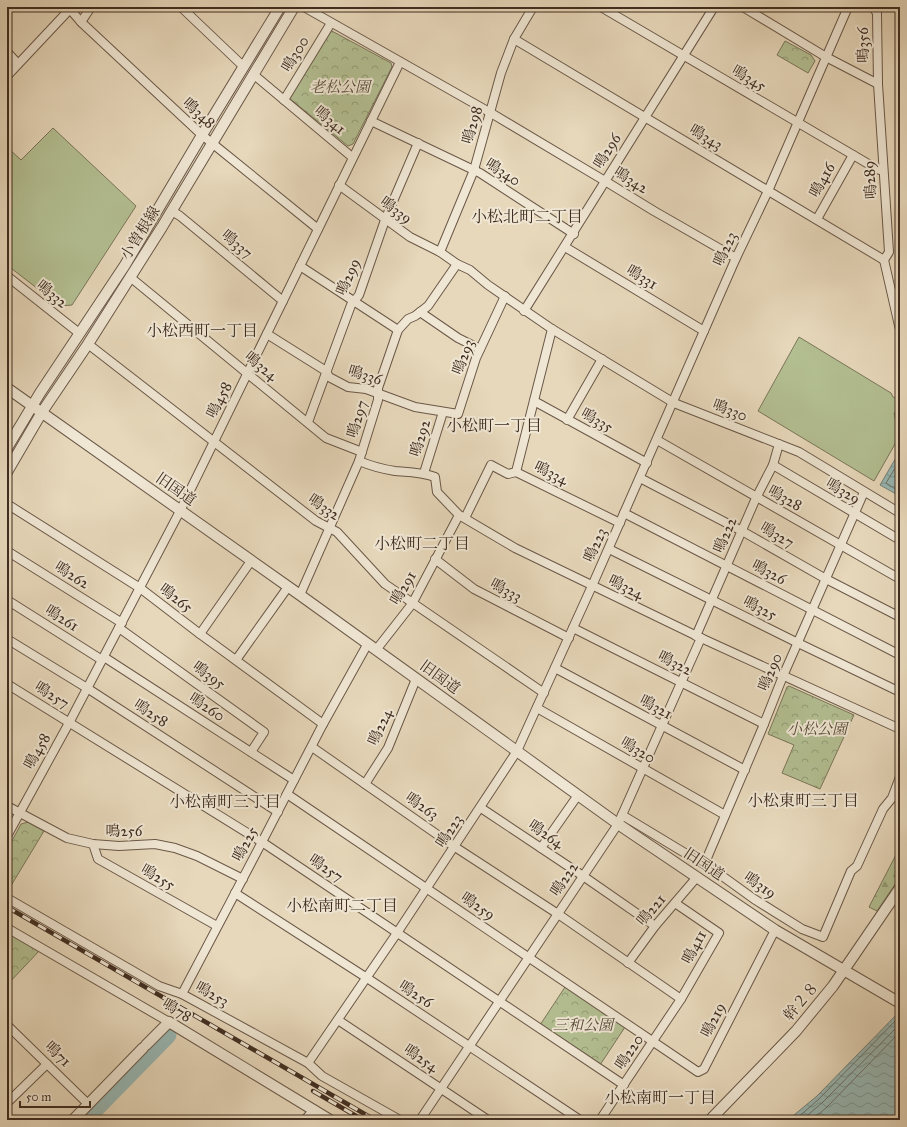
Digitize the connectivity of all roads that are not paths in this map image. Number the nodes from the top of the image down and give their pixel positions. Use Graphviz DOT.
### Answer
graph roads {
  1 [pos="91,7"];
  2 [pos="181,7"];
  3 [pos="280,7"];
  4 [pos="294,7"];
  5 [pos="304,7"];
  6 [pos="532,7"];
  7 [pos="601,7"];
  8 [pos="714,7"];
  9 [pos="743,7"];
  10 [pos="848,7"];
  11 [pos="873,7"];
  12 [pos="69,8"];
  13 [pos="81,22"];
  14 [pos="331,23"];
  15 [pos="514,39"];
  16 [pos="7,52"];
  17 [pos="684,56"];
  18 [pos="826,56"];
  19 [pos="400,62"];
  20 [pos="18,64"];
  21 [pos="244,67"];
  22 [pos="253,74"];
  23 [pos="7,76"];
  24 [pos="878,84"];
  25 [pos="284,100"];
  26 [pos="490,113"];
  27 [pos="646,117"];
  28 [pos="371,121"];
  29 [pos="798,122"];
  30 [pos="202,135"];
  31 [pos="212,143"];
  32 [pos="418,143"];
  33 [pos="853,155"];
  34 [pos="352,157"];
  35 [pos="472,167"];
  36 [pos="883,171"];
  37 [pos="605,181"];
  38 [pos="339,185"];
  39 [pos="768,190"];
  40 [pos="172,211"];
  41 [pos="817,219"];
  42 [pos="385,220"];
  43 [pos="318,229"];
  44 [pos="574,234"];
  45 [pos="565,247"];
  46 [pos="440,252"];
  47 [pos="736,258"];
  48 [pos="884,260"];
  49 [pos="457,264"];
  50 [pos="300,266"];
  51 [pos="7,276"];
  52 [pos="130,277"];
  53 [pos="505,296"];
  54 [pos="283,301"];
  55 [pos="354,301"];
  56 [pos="524,311"];
  57 [pos="420,312"];
  58 [pos="552,329"];
  59 [pos="398,330"];
  60 [pos="900,330"];
  61 [pos="704,331"];
  62 [pos="79,333"];
  63 [pos="267,334"];
  64 [pos="88,344"];
  65 [pos="480,349"];
  66 [pos="602,359"];
  67 [pos="326,372"];
  68 [pos="248,374"];
  69 [pos="7,388"];
  70 [pos="379,394"];
  71 [pos="534,401"];
  72 [pos="674,402"];
  73 [pos="32,405"];
  74 [pos="42,412"];
  75 [pos="443,412"];
  76 [pos="567,420"];
  77 [pos="308,422"];
  78 [pos="214,440"];
  79 [pos="657,440"];
  80 [pos="779,444"];
  81 [pos="7,447"];
  82 [pos="362,452"];
  83 [pos="359,461"];
  84 [pos="647,463"];
  85 [pos="773,465"];
  86 [pos="7,472"];
  87 [pos="516,472"];
  88 [pos="424,473"];
  89 [pos="640,478"];
  90 [pos="864,492"];
  91 [pos="756,498"];
  92 [pos="7,504"];
  93 [pos="180,511"];
  94 [pos="624,513"];
  95 [pos="855,513"];
  96 [pos="900,513"];
  97 [pos="462,516"];
  98 [pos="620,523"];
  99 [pos="330,528"];
  100 [pos="742,531"];
  101 [pos="900,540"];
  102 [pos="841,545"];
  103 [pos="608,549"];
  104 [pos="7,552"];
  105 [pos="435,559"];
  106 [pos="251,561"];
  107 [pos="728,566"];
  108 [pos="826,579"];
  109 [pos="900,579"];
  110 [pos="592,586"];
  111 [pos="288,587"];
  112 [pos="140,588"];
  113 [pos="300,595"];
  114 [pos="7,600"];
  115 [pos="712,600"];
  116 [pos="412,604"];
  117 [pos="812,610"];
  118 [pos="900,617"];
  119 [pos="121,626"];
  120 [pos="573,628"];
  121 [pos="200,634"];
  122 [pos="699,637"];
  123 [pos="569,638"];
  124 [pos="7,639"];
  125 [pos="798,643"];
  126 [pos="367,644"];
  127 [pos="376,650"];
  128 [pos="900,655"];
  129 [pos="103,658"];
  130 [pos="236,660"];
  131 [pos="555,668"];
  132 [pos="783,676"];
  133 [pos="416,679"];
  134 [pos="682,682"];
  135 [pos="7,684"];
  136 [pos="87,688"];
  137 [pos="900,692"];
  138 [pos="544,693"];
  139 [pos="537,708"];
  140 [pos="69,723"];
  141 [pos="323,724"];
  142 [pos="764,724"];
  143 [pos="663,727"];
  144 [pos="900,730"];
  145 [pos="312,747"];
  146 [pos="517,751"];
  147 [pos="251,752"];
  148 [pos="643,769"];
  149 [pos="744,770"];
  150 [pos="900,777"];
  151 [pos="294,780"];
  152 [pos="365,784"];
  153 [pos="287,794"];
  154 [pos="578,795"];
  155 [pos="7,806"];
  156 [pos="481,808"];
  157 [pos="278,812"];
  158 [pos="20,813"];
  159 [pos="725,815"];
  160 [pos="620,820"];
  161 [pos="7,836"];
  162 [pos="262,842"];
  163 [pos="93,844"];
  164 [pos="455,847"];
  165 [pos="541,848"];
  166 [pos="704,865"];
  167 [pos="583,876"];
  168 [pos="697,877"];
  169 [pos="243,879"];
  170 [pos="427,888"];
  171 [pos="900,888"];
  172 [pos="235,893"];
  173 [pos="7,898"];
  174 [pos="676,903"];
  175 [pos="558,914"];
  176 [pos="217,926"];
  177 [pos="655,926"];
  178 [pos="7,928"];
  179 [pos="775,930"];
  180 [pos="398,933"];
  181 [pos="529,957"];
  182 [pos="628,963"];
  183 [pos="844,970"];
  184 [pos="367,978"];
  185 [pos="182,994"];
  186 [pos="681,999"];
  187 [pos="499,1001"];
  188 [pos="900,1003"];
  189 [pos="338,1020"];
  190 [pos="169,1022"];
  191 [pos="7,1025"];
  192 [pos="654,1041"];
  193 [pos="469,1045"];
  194 [pos="308,1063"];
  195 [pos="47,1064"];
  196 [pos="624,1085"];
  197 [pos="441,1088"];
  198 [pos="7,1103"];
  199 [pos="88,1104"];
  200 [pos="314,1111"];
  201 [pos="73,1120"];
  202 [pos="306,1120"];
  203 [pos="330,1120"];
  204 [pos="400,1120"];
  205 [pos="420,1120"];
  206 [pos="488,1120"];
  207 [pos="580,1120"];
  208 [pos="600,1120"];
  209 [pos="710,1120"];
  1 -- 13 [label="street"];
  2 -- 21 [label="street"];
  3 -- 21 [label="street, 小曽根線"];
  4 -- 22 [label="street, 小曽根線"];
  5 -- 14 [label="street"];
  6 -- 15 [label="street, 鳴298"];
  7 -- 17 [label="street, 鳴345"];
  8 -- 17 [label="street, 鳴296"];
  9 -- 18 [label="street"];
  10 -- 18 [label="street, 鳴223"];
  11 -- 24 [label="street, 鳴356"];
  12 -- 13 [label="street, 鳴348"];
  12 -- 20 [label="street"];
  13 -- 30 [label="street, 鳴348"];
  14 -- 19 [label="street"];
  14 -- 25 [label="street, 鳴300"];
  15 -- 26 [label="street, 鳴298"];
  15 -- 27 [label="street, 鳴343"];
  16 -- 20 [label="street"];
  17 -- 27 [label="street, 鳴296"];
  17 -- 29 [label="street, 鳴345"];
  18 -- 24 [label="street"];
  18 -- 29 [label="street, 鳴223"];
  19 -- 26 [label="street, 鳴342"];
  19 -- 28 [label="street"];
  20 -- 23 [label="street"];
  21 -- 30 [label="street, 小曽根線"];
  22 -- 25 [label="street, 鳴341"];
  22 -- 31 [label="street, 小曽根線"];
  24 -- 36 [label="street, 鳴289"];
  25 -- 34 [label="street, 鳴341"];
  26 -- 35 [label="street, 鳴298"];
  26 -- 37 [label="street, 鳴342"];
  27 -- 37 [label="street, 鳴296"];
  27 -- 39 [label="street, 鳴343"];
  28 -- 32 [label="street, 鳴340"];
  28 -- 34 [label="street"];
  29 -- 33 [label="street, 鳴345"];
  29 -- 39 [label="street, 鳴223"];
  30 -- 31 [label="street, 鳴348"];
  30 -- 62 [label="street, 小曽根線"];
  31 -- 40 [label="street, 小曽根線"];
  31 -- 43 [label="street, 鳴348"];
  32 -- 35 [label="street, 鳴340"];
  32 -- 42 [label="street, 鳴299"];
  33 -- 36 [label="street, 鳴345"];
  33 -- 41 [label="street, 鳴416"];
  34 -- 38 [label="street"];
  35 -- 44 [label="street, 鳴340"];
  35 -- 46 [label="street, 鳴298"];
  36 -- 48 [label="street, 鳴289"];
  37 -- 44 [label="street, 鳴296"];
  37 -- 47 [label="street, 鳴342"];
  38 -- 42 [label="street, 鳴339"];
  38 -- 43 [label="street"];
  39 -- 41 [label="street, 鳴343"];
  39 -- 47 [label="street, 鳴223"];
  40 -- 52 [label="street, 小曽根線"];
  40 -- 54 [label="street, 鳴337"];
  41 -- 48 [label="street, 鳴343"];
  42 -- 46 [label="street, 鳴339"];
  42 -- 55 [label="street, 鳴299"];
  43 -- 50 [label="street"];
  44 -- 45 [label="street, 鳴296"];
  45 -- 56 [label="street, 鳴296"];
  45 -- 61 [label="street, 鳴331"];
  46 -- 49 [label="street"];
  47 -- 61 [label="street, 鳴223"];
  48 -- 60 [label="street, 鳴289"];
  49 -- 53 [label="street"];
  49 -- 57 [label="street, 鳴297"];
  50 -- 54 [label="street, 鳴458"];
  50 -- 55 [label="street"];
  51 -- 62 [label="street, 鳴332"];
  52 -- 64 [label="street, 小曽根線"];
  52 -- 68 [label="street, 鳴324"];
  53 -- 56 [label="street"];
  53 -- 65 [label="street, 鳴293"];
  54 -- 63 [label="street, 鳴458"];
  55 -- 59 [label="street"];
  55 -- 67 [label="street, 鳴299"];
  56 -- 58 [label="street, 鳴330"];
  57 -- 59 [label="street, 鳴297"];
  57 -- 65 [label="street"];
  58 -- 66 [label="street, 鳴330"];
  58 -- 71 [label="street, 鳴334"];
  59 -- 70 [label="street, 鳴297"];
  61 -- 72 [label="street, 鳴223"];
  62 -- 73 [label="street, 小曽根線"];
  63 -- 67 [label="street, 鳴336"];
  63 -- 68 [label="street, 鳴458"];
  64 -- 74 [label="street, 小曽根線"];
  64 -- 78 [label="street, 鳴332"];
  65 -- 75 [label="street, 鳴293"];
  66 -- 72 [label="street, 鳴330"];
  66 -- 76 [label="street"];
  67 -- 70 [label="street, 鳴336"];
  67 -- 77 [label="street, 鳴299"];
  68 -- 77 [label="street, 鳴324"];
  68 -- 78 [label="street, 鳴458"];
  69 -- 73 [label="street, 旧国道"];
  70 -- 75 [label="street, 鳴336"];
  70 -- 82 [label="street, 鳴297"];
  71 -- 76 [label="street, 鳴335"];
  71 -- 87 [label="street, 鳴334"];
  72 -- 79 [label="street, 鳴223"];
  72 -- 80 [label="street, 鳴330"];
  73 -- 74 [label="street, 旧国道"];
  73 -- 81 [label="street, 小曽根線"];
  74 -- 86 [label="street, 小曽根線"];
  74 -- 93 [label="street, 旧国道"];
  75 -- 88 [label="street, 鳴292"];
  76 -- 84 [label="street, 鳴335"];
  77 -- 82 [label="street, 鳴324"];
  78 -- 93 [label="street, 鳴458"];
  78 -- 99 [label="street, 鳴332"];
  79 -- 84 [label="street, 鳴223"];
  79 -- 91 [label="street, 鳴328"];
  80 -- 85 [label="street, 鳴222"];
  80 -- 90 [label="street, 鳴330"];
  82 -- 83 [label="street, 鳴297"];
  83 -- 88 [label="street"];
  83 -- 99 [label="street, 鳴297"];
  84 -- 89 [label="street, 鳴223"];
  85 -- 91 [label="street, 鳴222"];
  85 -- 95 [label="street, 鳴329"];
  87 -- 97 [label="street, 鳴291"];
  87 -- 98 [label="street, 鳴334"];
  88 -- 97 [label="street, 鳴324"];
  89 -- 94 [label="street, 鳴223"];
  89 -- 100 [label="street, 鳴327"];
  90 -- 95 [label="street, 鳴290"];
  90 -- 96 [label="street, 鳴330"];
  91 -- 100 [label="street, 鳴222"];
  91 -- 102 [label="street, 鳴328"];
  92 -- 112 [label="street, 鳴265"];
  93 -- 106 [label="street, 旧国道"];
  93 -- 112 [label="street, 鳴458"];
  94 -- 98 [label="street, 鳴223"];
  94 -- 107 [label="street, 鳴326"];
  95 -- 101 [label="street, 鳴329"];
  95 -- 102 [label="street, 鳴290"];
  97 -- 105 [label="street, 鳴291"];
  97 -- 110 [label="street, 鳴324"];
  98 -- 103 [label="street, 鳴223"];
  99 -- 113 [label="street, 鳴297"];
  99 -- 116 [label="street, 鳴332"];
  100 -- 107 [label="street, 鳴222"];
  100 -- 108 [label="street, 鳴327"];
  102 -- 108 [label="street, 鳴290"];
  102 -- 109 [label="street, 鳴328"];
  103 -- 110 [label="street, 鳴223"];
  103 -- 115 [label="street, 鳴325"];
  104 -- 119 [label="street, 鳴262"];
  105 -- 116 [label="street, 鳴291"];
  105 -- 123 [label="street, 鳴333"];
  106 -- 111 [label="street, 旧国道"];
  106 -- 121 [label="street"];
  107 -- 115 [label="street, 鳴222"];
  107 -- 117 [label="street, 鳴326"];
  108 -- 117 [label="street, 鳴290"];
  108 -- 118 [label="street, 鳴327"];
  110 -- 120 [label="street, 鳴223"];
  110 -- 122 [label="street, 鳴324"];
  111 -- 113 [label="street, 旧国道"];
  111 -- 130 [label="street"];
  112 -- 119 [label="street, 鳴458"];
  112 -- 121 [label="street, 鳴265"];
  113 -- 126 [label="street, 旧国道"];
  114 -- 129 [label="street, 鳴261"];
  115 -- 122 [label="street, 鳴222"];
  115 -- 125 [label="street, 鳴325"];
  116 -- 127 [label="street, 鳴291"];
  116 -- 138 [label="street, 鳴332"];
  117 -- 125 [label="street, 鳴290"];
  117 -- 128 [label="street, 鳴326"];
  119 -- 129 [label="street, 鳴458"];
  119 -- 147 [label="street, 鳴395"];
  120 -- 123 [label="street, 鳴223"];
  120 -- 134 [label="street, 鳴322"];
  121 -- 130 [label="street, 鳴265"];
  122 -- 132 [label="street, 鳴324"];
  122 -- 134 [label="street, 鳴222"];
  123 -- 131 [label="street, 鳴223"];
  124 -- 136 [label="street, 鳴258"];
  125 -- 132 [label="street, 鳴290"];
  125 -- 137 [label="street, 鳴325"];
  126 -- 127 [label="street, 旧国道"];
  126 -- 141 [label="street, 鳴225"];
  127 -- 133 [label="street, 旧国道"];
  129 -- 136 [label="street, 鳴458"];
  129 -- 147 [label="street, 鳴260"];
  130 -- 141 [label="street, 鳴265"];
  131 -- 138 [label="street, 鳴223"];
  131 -- 143 [label="street, 鳴321"];
  132 -- 142 [label="street, 鳴290"];
  132 -- 144 [label="street, 鳴324"];
  133 -- 146 [label="street, 旧国道"];
  133 -- 152 [label="street, 鳴224"];
  134 -- 142 [label="street, 鳴322"];
  134 -- 143 [label="street, 鳴222"];
  135 -- 140 [label="street, 鳴257"];
  136 -- 140 [label="street, 鳴458"];
  136 -- 157 [label="street, 鳴258"];
  138 -- 139 [label="street, 鳴223"];
  139 -- 146 [label="street, 鳴223"];
  139 -- 148 [label="street, 鳴320"];
  140 -- 158 [label="street, 鳴458"];
  140 -- 162 [label="street, 鳴257"];
  141 -- 145 [label="street, 鳴225"];
  142 -- 149 [label="street, 鳴290"];
  143 -- 148 [label="street, 鳴222"];
  143 -- 149 [label="street, 鳴321"];
  145 -- 151 [label="street, 鳴225"];
  145 -- 152 [label="street, 鳴263"];
  146 -- 154 [label="street, 旧国道"];
  146 -- 156 [label="street, 鳴223"];
  147 -- 151 [label="street, 鳴260"];
  148 -- 159 [label="street, 鳴320"];
  148 -- 160 [label="street, 鳴222"];
  149 -- 159 [label="street, 鳴290"];
  150 -- 166 [label="street, 鳴319"];
  151 -- 153 [label="street, 鳴225"];
  152 -- 164 [label="street, 鳴263"];
  153 -- 157 [label="street, 鳴225"];
  153 -- 170 [label="street, 鳴259"];
  154 -- 160 [label="street, 旧国道"];
  154 -- 165 [label="street"];
  155 -- 158 [label="street, 鳴256"];
  156 -- 164 [label="street, 鳴223"];
  156 -- 165 [label="street, 鳴264"];
  157 -- 162 [label="street, 鳴225"];
  158 -- 161 [label="street, 鳴458"];
  158 -- 163 [label="street, 鳴256"];
  159 -- 166 [label="street, 鳴290"];
  160 -- 166 [label="street, 鳴319"];
  160 -- 167 [label="street, 鳴222"];
  160 -- 168 [label="street, 旧国道"];
  162 -- 169 [label="street, 鳴225"];
  162 -- 180 [label="street, 鳴257"];
  163 -- 169 [label="street, 鳴256"];
  163 -- 176 [label="street, 鳴255"];
  164 -- 170 [label="street, 鳴223"];
  164 -- 175 [label="street, 鳴263"];
  165 -- 167 [label="street, 鳴264"];
  167 -- 175 [label="street, 鳴222"];
  167 -- 177 [label="street, 鳴264"];
  168 -- 174 [label="street, 鳴221"];
  168 -- 179 [label="street, 旧国道"];
  169 -- 172 [label="street, 鳴225"];
  170 -- 180 [label="street, 鳴223"];
  170 -- 181 [label="street, 鳴259"];
  171 -- 183 [label="street, 幹２８"];
  172 -- 176 [label="street, 鳴225"];
  172 -- 184 [label="street, 鳴256"];
  173 -- 185 [label="street, 鳴253"];
  174 -- 177 [label="street, 鳴221"];
  174 -- 186 [label="street, 鳴411"];
  175 -- 181 [label="street, 鳴222"];
  175 -- 182 [label="street, 鳴263"];
  176 -- 185 [label="street, 鳴225"];
  177 -- 182 [label="street, 鳴221"];
  178 -- 190 [label="street, 鳴78"];
  179 -- 183 [label="street, 旧国道"];
  179 -- 192 [label="street, 鳴219"];
  180 -- 184 [label="street, 鳴223"];
  180 -- 187 [label="street, 鳴257"];
  181 -- 187 [label="street, 鳴222"];
  181 -- 192 [label="street, 鳴259"];
  182 -- 186 [label="street, 鳴263"];
  183 -- 188 [label="street, 旧国道"];
  183 -- 209 [label="street, 幹２８"];
  184 -- 189 [label="street, 鳴223"];
  184 -- 193 [label="street, 鳴256"];
  185 -- 194 [label="street, 鳴253"];
  186 -- 192 [label="street, 鳴220"];
  187 -- 193 [label="street, 鳴222"];
  187 -- 196 [label="street, 鳴257"];
  189 -- 194 [label="street, 鳴223"];
  189 -- 197 [label="street, 鳴254"];
  190 -- 199 [label="street"];
  190 -- 200 [label="street, 鳴78"];
  191 -- 195 [label="street, 鳴71"];
  192 -- 196 [label="street, 鳴220"];
  193 -- 197 [label="street, 鳴222"];
  193 -- 207 [label="street, 鳴256"];
  194 -- 204 [label="street, 鳴253"];
  195 -- 198 [label="street"];
  195 -- 199 [label="street, 鳴71"];
  196 -- 208 [label="street, 鳴220"];
  197 -- 205 [label="street, 鳴222"];
  197 -- 206 [label="street, 鳴254"];
  199 -- 201 [label="street"];
  200 -- 202 [label="street"];
  200 -- 203 [label="street, 鳴78"];
}
